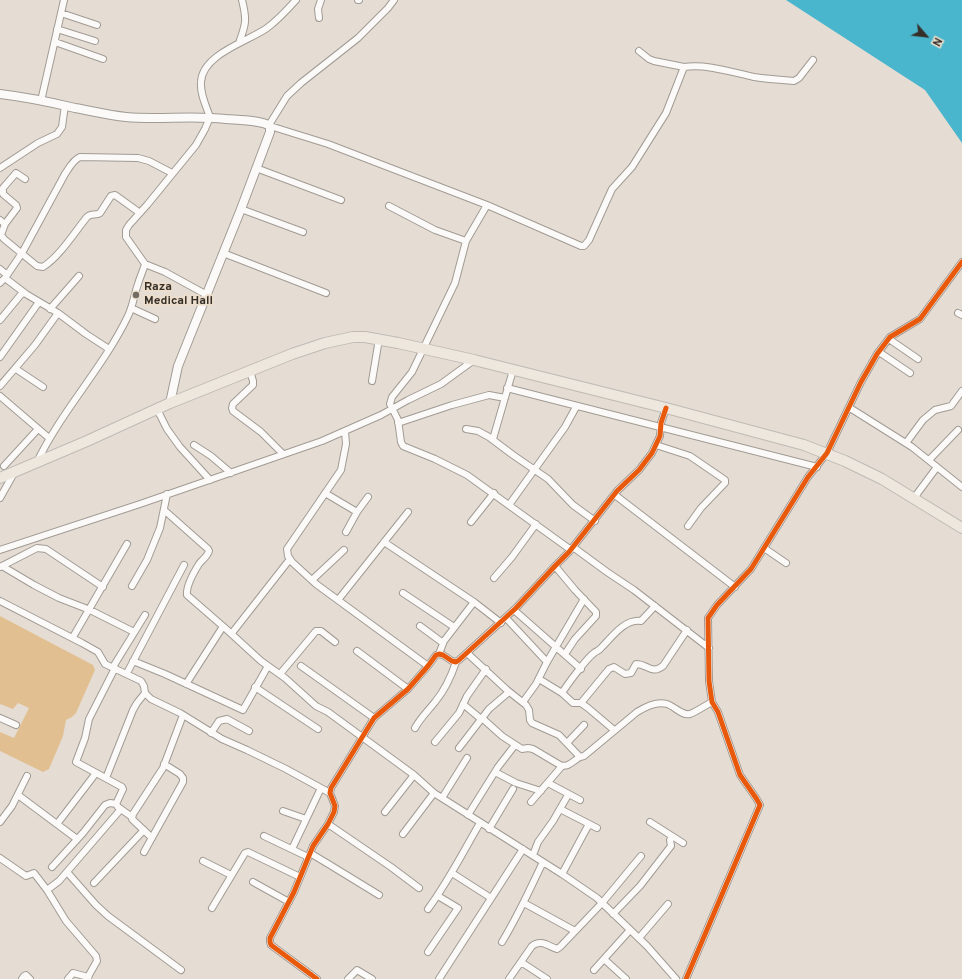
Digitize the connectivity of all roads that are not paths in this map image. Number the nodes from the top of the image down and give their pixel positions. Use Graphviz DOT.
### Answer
graph roads {
  1 [pos="64,0"];
  2 [pos="242,0"];
  3 [pos="296,0"];
  4 [pos="321,0"];
  5 [pos="394,0"];
  6 [pos="61,13"];
  7 [pos="319,18"];
  8 [pos="97,25"];
  9 [pos="57,29"];
  10 [pos="96,41"];
  11 [pos="55,42"];
  12 [pos="239,43"];
  13 [pos="639,50"];
  14 [pos="103,59"];
  15 [pos="813,60"];
  16 [pos="684,67"];
  17 [pos="0,94"];
  18 [pos="41,100"];
  19 [pos="65,105"];
  20 [pos="210,117"];
  21 [pos="270,125"];
  22 [pos="0,168"];
  23 [pos="256,168"];
  24 [pos="172,173"];
  25 [pos="26,179"];
  26 [pos="341,200"];
  27 [pos="487,205"];
  28 [pos="389,206"];
  29 [pos="241,209"];
  30 [pos="140,213"];
  31 [pos="0,220"];
  32 [pos="5,224"];
  33 [pos="303,232"];
  34 [pos="466,240"];
  35 [pos="22,253"];
  36 [pos="223,253"];
  37 [pos="962,262"];
  38 [pos="145,264"];
  39 [pos="0,268"];
  40 [pos="78,276"];
  41 [pos="4,279"];
  42 [pos="23,292"];
  43 [pos="326,293"];
  44 [pos="207,295"];
  45 [pos="39,302"];
  46 [pos="50,308"];
  47 [pos="131,308"];
  48 [pos="58,313"];
  49 [pos="155,319"];
  50 [pos="0,320"];
  51 [pos="379,339"];
  52 [pos="889,339"];
  53 [pos="423,348"];
  54 [pos="109,349"];
  55 [pos="879,352"];
  56 [pos="0,357"];
  57 [pos="918,359"];
  58 [pos="474,360"];
  59 [pos="16,369"];
  60 [pos="513,370"];
  61 [pos="250,371"];
  62 [pos="910,373"];
  63 [pos="372,381"];
  64 [pos="0,386"];
  65 [pos="43,387"];
  66 [pos="508,388"];
  67 [pos="962,391"];
  68 [pos="0,396"];
  69 [pos="506,398"];
  70 [pos="170,403"];
  71 [pos="576,406"];
  72 [pos="392,408"];
  73 [pos="666,408"];
  74 [pos="850,408"];
  75 [pos="156,409"];
  76 [pos="398,423"];
  77 [pos="661,428"];
  78 [pos="38,429"];
  79 [pos="466,429"];
  80 [pos="958,430"];
  81 [pos="345,431"];
  82 [pos="49,438"];
  83 [pos="493,439"];
  84 [pos="906,443"];
  85 [pos="194,445"];
  86 [pos="656,445"];
  87 [pos="827,453"];
  88 [pos="283,454"];
  89 [pos="929,460"];
  90 [pos="37,462"];
  91 [pos="937,466"];
  92 [pos="817,467"];
  93 [pos="7,468"];
  94 [pos="535,470"];
  95 [pos="231,473"];
  96 [pos="0,478"];
  97 [pos="210,480"];
  98 [pos="962,487"];
  99 [pos="325,493"];
  100 [pos="494,493"];
  101 [pos="167,494"];
  102 [pos="615,494"];
  103 [pos="368,497"];
  104 [pos="0,498"];
  105 [pos="914,498"];
  106 [pos="509,505"];
  107 [pos="164,510"];
  108 [pos="357,512"];
  109 [pos="408,512"];
  110 [pos="595,521"];
  111 [pos="471,522"];
  112 [pos="536,524"];
  113 [pos="960,525"];
  114 [pos="688,526"];
  115 [pos="346,532"];
  116 [pos="384,542"];
  117 [pos="127,544"];
  118 [pos="572,548"];
  119 [pos="764,548"];
  120 [pos="0,550"];
  121 [pos="344,550"];
  122 [pos="290,559"];
  123 [pos="786,563"];
  124 [pos="184,565"];
  125 [pos="1,566"];
  126 [pos="555,566"];
  127 [pos="494,578"];
  128 [pos="312,580"];
  129 [pos="132,586"];
  130 [pos="103,587"];
  131 [pos="735,587"];
  132 [pos="403,593"];
  133 [pos="584,599"];
  134 [pos="0,600"];
  135 [pos="338,600"];
  136 [pos="474,602"];
  137 [pos="656,606"];
  138 [pos="90,610"];
  139 [pos="514,610"];
  140 [pos="145,615"];
  141 [pos="503,620"];
  142 [pos="420,626"];
  143 [pos="225,628"];
  144 [pos="454,628"];
  145 [pos="687,630"];
  146 [pos="134,632"];
  147 [pos="232,633"];
  148 [pos="73,637"];
  149 [pos="335,642"];
  150 [pos="443,643"];
  151 [pos="556,647"];
  152 [pos="709,648"];
  153 [pos="357,651"];
  154 [pos="467,653"];
  155 [pos="439,654"];
  156 [pos="565,654"];
  157 [pos="133,661"];
  158 [pos="456,662"];
  159 [pos="547,662"];
  160 [pos="268,666"];
  161 [pos="301,666"];
  162 [pos="428,666"];
  163 [pos="114,668"];
  164 [pos="486,669"];
  165 [pos="581,669"];
  166 [pos="126,673"];
  167 [pos="280,674"];
  168 [pos="539,679"];
  169 [pos="186,684"];
  170 [pos="255,687"];
  171 [pos="408,689"];
  172 [pos="509,692"];
  173 [pos="145,693"];
  174 [pos="562,693"];
  175 [pos="523,702"];
  176 [pos="712,702"];
  177 [pos="581,703"];
  178 [pos="463,704"];
  179 [pos="183,715"];
  180 [pos="0,718"];
  181 [pos="374,718"];
  182 [pos="482,718"];
  183 [pos="16,725"];
  184 [pos="584,725"];
  185 [pos="415,728"];
  186 [pos="318,729"];
  187 [pos="614,730"];
  188 [pos="249,731"];
  189 [pos="211,733"];
  190 [pos="362,737"];
  191 [pos="435,742"];
  192 [pos="567,743"];
  193 [pos="516,745"];
  194 [pos="459,748"];
  195 [pos="580,757"];
  196 [pos="467,758"];
  197 [pos="164,764"];
  198 [pos="562,766"];
  199 [pos="495,772"];
  200 [pos="96,773"];
  201 [pos="414,775"];
  202 [pos="27,776"];
  203 [pos="106,778"];
  204 [pos="548,783"];
  205 [pos="321,788"];
  206 [pos="513,789"];
  207 [pos="541,791"];
  208 [pos="330,793"];
  209 [pos="434,793"];
  210 [pos="18,795"];
  211 [pos="568,795"];
  212 [pos="442,798"];
  213 [pos="580,800"];
  214 [pos="532,802"];
  215 [pos="116,804"];
  216 [pos="121,809"];
  217 [pos="560,809"];
  218 [pos="283,811"];
  219 [pos="385,812"];
  220 [pos="468,815"];
  221 [pos="132,817"];
  222 [pos="306,819"];
  223 [pos="0,822"];
  224 [pos="650,822"];
  225 [pos="480,823"];
  226 [pos="57,824"];
  227 [pos="328,824"];
  228 [pos="589,824"];
  229 [pos="597,828"];
  230 [pos="489,829"];
  231 [pos="144,830"];
  232 [pos="403,834"];
  233 [pos="264,836"];
  234 [pos="672,836"];
  235 [pos="151,837"];
  236 [pos="77,839"];
  237 [pos="683,843"];
  238 [pos="292,849"];
  239 [pos="523,849"];
  240 [pos="144,852"];
  241 [pos="309,855"];
  242 [pos="532,855"];
  243 [pos="641,856"];
  244 [pos="0,858"];
  245 [pos="204,861"];
  246 [pos="543,862"];
  247 [pos="52,867"];
  248 [pos="66,872"];
  249 [pos="452,873"];
  250 [pos="562,874"];
  251 [pos="231,875"];
  252 [pos="300,877"];
  253 [pos="94,882"];
  254 [pos="253,882"];
  255 [pos="420,888"];
  256 [pos="47,890"];
  257 [pos="379,895"];
  258 [pos="438,896"];
  259 [pos="491,898"];
  260 [pos="289,902"];
  261 [pos="602,902"];
  262 [pos="524,903"];
  263 [pos="668,904"];
  264 [pos="212,908"];
  265 [pos="428,909"];
  266 [pos="614,914"];
  267 [pos="630,930"];
  268 [pos="575,931"];
  269 [pos="639,938"];
  270 [pos="502,942"];
  271 [pos="428,952"];
  272 [pos="604,959"];
  273 [pos="521,962"];
  274 [pos="181,970"];
  275 [pos="594,970"];
  276 [pos="88,978"];
  277 [pos="22,979"];
  278 [pos="30,979"];
  279 [pos="68,979"];
  280 [pos="317,979"];
  281 [pos="348,979"];
  282 [pos="372,979"];
  283 [pos="439,979"];
  284 [pos="509,979"];
  285 [pos="547,979"];
  286 [pos="626,979"];
  287 [pos="676,979"];
  288 [pos="686,979"];
  1 -- 6 [label="street"];
  2 -- 12 [label="street"];
  3 -- 12 [label="street"];
  4 -- 7 [label="street"];
  5 -- 21 [label="street"];
  6 -- 8 [label="street"];
  6 -- 9 [label="street"];
  9 -- 10 [label="street"];
  9 -- 11 [label="street"];
  11 -- 14 [label="street"];
  11 -- 18 [label="street"];
  12 -- 20 [label="street"];
  13 -- 16 [label="street"];
  15 -- 16 [label="street"];
  16 -- 27 [label="street"];
  17 -- 18 [label="street"];
  18 -- 19 [label="street"];
  19 -- 20 [label="street"];
  19 -- 22 [label="street"];
  20 -- 21 [label="street"];
  20 -- 24 [label="street"];
  21 -- 23 [label="street"];
  21 -- 27 [label="street"];
  23 -- 26 [label="street"];
  23 -- 29 [label="street"];
  24 -- 30 [label="street"];
  24 -- 35 [label="street"];
  25 -- 32 [label="street"];
  27 -- 34 [label="street"];
  28 -- 34 [label="street"];
  29 -- 33 [label="street"];
  29 -- 36 [label="street"];
  30 -- 35 [label="street"];
  30 -- 38 [label="street"];
  31 -- 32 [label="street"];
  32 -- 35 [label="street"];
  34 -- 53 [label="street"];
  35 -- 41 [label="street"];
  36 -- 43 [label="street"];
  36 -- 44 [label="street"];
  37 -- 52 [label="street"];
  38 -- 44 [label="street"];
  38 -- 47 [label="street"];
  39 -- 41 [label="street"];
  40 -- 46 [label="street"];
  41 -- 42 [label="street"];
  42 -- 45 [label="street"];
  42 -- 50 [label="street"];
  44 -- 70 [label="street"];
  45 -- 46 [label="street"];
  45 -- 56 [label="street"];
  46 -- 48 [label="street"];
  47 -- 49 [label="street"];
  47 -- 54 [label="street"];
  48 -- 54 [label="street"];
  48 -- 59 [label="street"];
  51 -- 53 [label="main road"];
  51 -- 61 [label="main road"];
  51 -- 63 [label="street"];
  52 -- 55 [label="street"];
  52 -- 57 [label="street"];
  53 -- 58 [label="main road"];
  53 -- 72 [label="street"];
  54 -- 82 [label="street"];
  55 -- 62 [label="street"];
  55 -- 74 [label="street"];
  58 -- 60 [label="main road"];
  58 -- 72 [label="street"];
  59 -- 64 [label="street"];
  59 -- 65 [label="street"];
  60 -- 66 [label="street"];
  60 -- 73 [label="main road"];
  61 -- 70 [label="main road"];
  61 -- 88 [label="street"];
  66 -- 69 [label="street"];
  66 -- 71 [label="street"];
  67 -- 84 [label="street"];
  68 -- 78 [label="street"];
  69 -- 76 [label="street"];
  69 -- 83 [label="street"];
  70 -- 75 [label="main road"];
  71 -- 77 [label="street"];
  71 -- 94 [label="street"];
  72 -- 76 [label="street"];
  72 -- 81 [label="street"];
  73 -- 77 [label="street"];
  73 -- 87 [label="main road"];
  74 -- 84 [label="street"];
  74 -- 87 [label="street"];
  75 -- 90 [label="main road"];
  75 -- 97 [label="street"];
  76 -- 100 [label="street"];
  77 -- 86 [label="street"];
  77 -- 92 [label="street"];
  78 -- 82 [label="street"];
  78 -- 93 [label="street"];
  79 -- 83 [label="street"];
  80 -- 89 [label="street"];
  81 -- 88 [label="street"];
  81 -- 99 [label="street"];
  82 -- 90 [label="street"];
  83 -- 94 [label="street"];
  84 -- 89 [label="street"];
  85 -- 95 [label="street"];
  86 -- 102 [label="street"];
  86 -- 114 [label="street"];
  87 -- 92 [label="street"];
  87 -- 105 [label="main road"];
  88 -- 95 [label="street"];
  89 -- 91 [label="street"];
  90 -- 93 [label="main road"];
  91 -- 98 [label="street"];
  91 -- 105 [label="street"];
  92 -- 119 [label="street"];
  93 -- 96 [label="main road"];
  93 -- 104 [label="street"];
  94 -- 106 [label="street"];
  94 -- 110 [label="street"];
  95 -- 97 [label="street"];
  97 -- 101 [label="street"];
  99 -- 108 [label="street"];
  99 -- 122 [label="street"];
  100 -- 106 [label="street"];
  100 -- 111 [label="street"];
  101 -- 107 [label="street"];
  101 -- 120 [label="street"];
  102 -- 110 [label="street"];
  102 -- 131 [label="street"];
  103 -- 108 [label="street"];
  105 -- 113 [label="main road"];
  106 -- 112 [label="street"];
  107 -- 129 [label="street"];
  107 -- 143 [label="street"];
  108 -- 115 [label="street"];
  109 -- 116 [label="street"];
  110 -- 118 [label="street"];
  112 -- 118 [label="street"];
  112 -- 127 [label="street"];
  116 -- 135 [label="street"];
  116 -- 136 [label="street"];
  117 -- 130 [label="street"];
  118 -- 126 [label="street"];
  118 -- 137 [label="street"];
  119 -- 123 [label="street"];
  119 -- 131 [label="street"];
  121 -- 128 [label="street"];
  122 -- 128 [label="street"];
  122 -- 147 [label="street"];
  124 -- 157 [label="street"];
  125 -- 130 [label="street"];
  125 -- 138 [label="street"];
  126 -- 133 [label="street"];
  126 -- 139 [label="street"];
  128 -- 135 [label="street"];
  130 -- 138 [label="street"];
  131 -- 152 [label="street"];
  132 -- 144 [label="street"];
  133 -- 151 [label="street"];
  133 -- 156 [label="street"];
  134 -- 148 [label="street"];
  135 -- 162 [label="street"];
  136 -- 141 [label="street"];
  136 -- 144 [label="street"];
  137 -- 145 [label="street"];
  137 -- 165 [label="street"];
  138 -- 146 [label="street"];
  138 -- 148 [label="street"];
  139 -- 141 [label="street"];
  139 -- 151 [label="street"];
  140 -- 146 [label="street"];
  141 -- 154 [label="street"];
  141 -- 159 [label="street"];
  142 -- 150 [label="street"];
  143 -- 147 [label="street"];
  143 -- 169 [label="street"];
  144 -- 150 [label="street"];
  145 -- 152 [label="street"];
  145 -- 177 [label="street"];
  146 -- 163 [label="street"];
  147 -- 160 [label="street"];
  148 -- 163 [label="street"];
  149 -- 167 [label="street"];
  150 -- 155 [label="street"];
  151 -- 156 [label="street"];
  151 -- 159 [label="street"];
  152 -- 176 [label="street"];
  153 -- 171 [label="street"];
  154 -- 158 [label="street"];
  154 -- 164 [label="street"];
  155 -- 158 [label="street"];
  155 -- 162 [label="street"];
  156 -- 165 [label="street"];
  157 -- 166 [label="street"];
  157 -- 169 [label="street"];
  158 -- 185 [label="street"];
  159 -- 168 [label="street"];
  160 -- 167 [label="street"];
  160 -- 170 [label="street"];
  161 -- 181 [label="street"];
  162 -- 171 [label="street"];
  163 -- 166 [label="street"];
  163 -- 200 [label="street"];
  164 -- 172 [label="street"];
  164 -- 178 [label="street"];
  165 -- 174 [label="street"];
  166 -- 173 [label="street"];
  167 -- 190 [label="street"];
  168 -- 174 [label="street"];
  168 -- 175 [label="street"];
  169 -- 170 [label="street"];
  170 -- 186 [label="street"];
  171 -- 181 [label="street"];
  172 -- 175 [label="street"];
  172 -- 182 [label="street"];
  173 -- 179 [label="street"];
  173 -- 203 [label="street"];
  174 -- 177 [label="street"];
  175 -- 192 [label="street"];
  176 -- 187 [label="street"];
  176 -- 288 [label="street"];
  177 -- 187 [label="street"];
  178 -- 182 [label="street"];
  178 -- 191 [label="street"];
  179 -- 189 [label="street"];
  179 -- 197 [label="street"];
  180 -- 183 [label="street"];
  181 -- 190 [label="street"];
  182 -- 193 [label="street"];
  182 -- 194 [label="street"];
  184 -- 192 [label="street"];
  187 -- 195 [label="street"];
  188 -- 189 [label="street"];
  189 -- 205 [label="street"];
  190 -- 201 [label="street"];
  190 -- 208 [label="street"];
  192 -- 195 [label="street"];
  193 -- 198 [label="street"];
  193 -- 199 [label="street"];
  195 -- 198 [label="street"];
  196 -- 212 [label="street"];
  197 -- 221 [label="street"];
  197 -- 235 [label="street"];
  198 -- 204 [label="street"];
  199 -- 207 [label="street"];
  199 -- 220 [label="street"];
  200 -- 203 [label="street"];
  200 -- 226 [label="street"];
  201 -- 209 [label="street"];
  201 -- 219 [label="street"];
  202 -- 210 [label="street"];
  203 -- 215 [label="street"];
  204 -- 207 [label="street"];
  204 -- 211 [label="street"];
  205 -- 208 [label="street"];
  205 -- 222 [label="street"];
  206 -- 230 [label="street"];
  207 -- 214 [label="street"];
  208 -- 227 [label="street"];
  209 -- 212 [label="street"];
  209 -- 232 [label="street"];
  210 -- 223 [label="street"];
  210 -- 226 [label="street"];
  211 -- 213 [label="street"];
  211 -- 217 [label="street"];
  212 -- 220 [label="street"];
  215 -- 216 [label="street"];
  215 -- 236 [label="street"];
  216 -- 221 [label="street"];
  216 -- 248 [label="street"];
  217 -- 228 [label="street"];
  217 -- 242 [label="street"];
  218 -- 222 [label="street"];
  220 -- 225 [label="street"];
  221 -- 231 [label="street"];
  222 -- 238 [label="street"];
  224 -- 234 [label="street"];
  225 -- 230 [label="street"];
  225 -- 249 [label="street"];
  226 -- 236 [label="street"];
  227 -- 241 [label="street"];
  227 -- 255 [label="street"];
  228 -- 229 [label="street"];
  228 -- 250 [label="street"];
  230 -- 239 [label="street"];
  231 -- 235 [label="street"];
  231 -- 253 [label="street"];
  233 -- 238 [label="street"];
  234 -- 237 [label="street"];
  234 -- 266 [label="street"];
  235 -- 240 [label="street"];
  236 -- 247 [label="street"];
  238 -- 241 [label="street"];
  239 -- 242 [label="street"];
  239 -- 259 [label="street"];
  241 -- 252 [label="street"];
  241 -- 257 [label="street"];
  242 -- 246 [label="street"];
  243 -- 261 [label="street"];
  244 -- 256 [label="street"];
  245 -- 251 [label="street"];
  246 -- 250 [label="street"];
  246 -- 262 [label="street"];
  248 -- 256 [label="street"];
  248 -- 274 [label="street"];
  249 -- 258 [label="street"];
  249 -- 259 [label="street"];
  250 -- 261 [label="street"];
  251 -- 252 [label="street"];
  251 -- 264 [label="street"];
  252 -- 260 [label="street"];
  254 -- 260 [label="street"];
  256 -- 276 [label="street"];
  258 -- 265 [label="street"];
  258 -- 271 [label="street"];
  259 -- 283 [label="street"];
  260 -- 280 [label="street"];
  261 -- 266 [label="street"];
  261 -- 268 [label="street"];
  262 -- 268 [label="street"];
  262 -- 270 [label="street"];
  263 -- 269 [label="street"];
  266 -- 267 [label="street"];
  267 -- 269 [label="street"];
  267 -- 272 [label="street"];
  268 -- 273 [label="street"];
  269 -- 287 [label="street"];
  272 -- 275 [label="street"];
  272 -- 286 [label="street"];
  273 -- 284 [label="street"];
  273 -- 285 [label="street"];
  276 -- 279 [label="street"];
  277 -- 278 [label="street"];
  281 -- 282 [label="street"];
}
